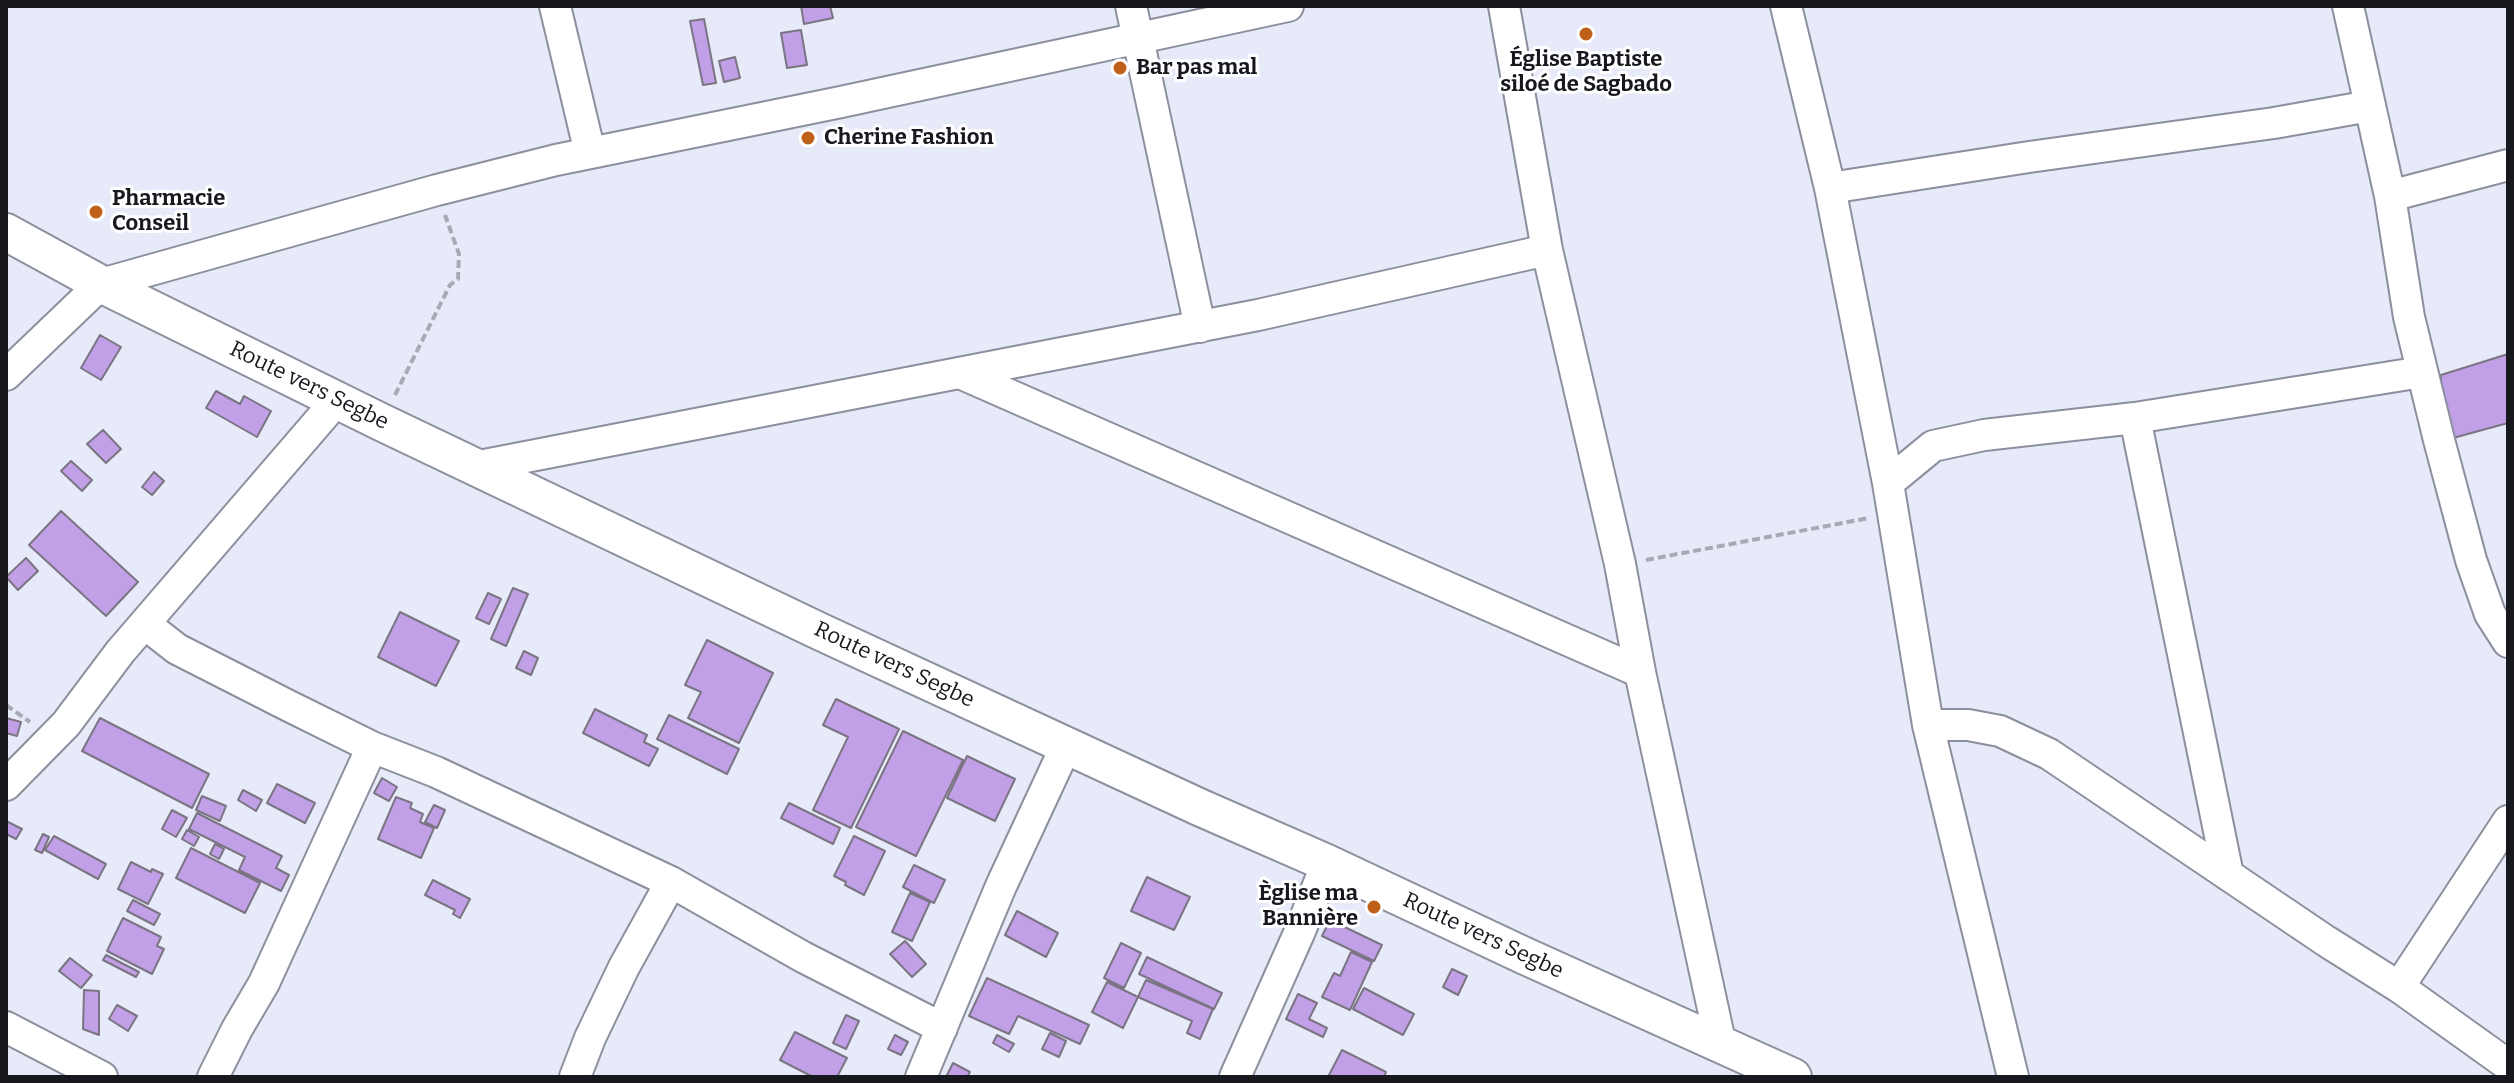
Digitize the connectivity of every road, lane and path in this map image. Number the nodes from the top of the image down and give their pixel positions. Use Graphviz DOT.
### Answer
graph roads {
  1 [pos="555,6"];
  2 [pos="1131,6"];
  3 [pos="1288,6"];
  4 [pos="1504,6"];
  5 [pos="1786,6"];
  6 [pos="2348,6"];
  7 [pos="1136,37"];
  8 [pos="2370,106"];
  9 [pos="590,153"];
  10 [pos="2508,165"];
  11 [pos="1830,188"];
  12 [pos="437,190"];
  13 [pos="2390,196"];
  14 [pos="6,232"];
  15 [pos="1547,250"];
  16 [pos="101,284"];
  17 [pos="1200,327"];
  18 [pos="2422,372"];
  19 [pos="962,374"];
  20 [pos="6,375"];
  21 [pos="337,400"];
  22 [pos="2135,418"];
  23 [pos="381,422"];
  24 [pos="474,467"];
  25 [pos="1888,483"];
  26 [pos="1892,514"];
  27 [pos="1620,564"];
  28 [pos="145,624"];
  29 [pos="2508,642"];
  30 [pos="1640,672"];
  31 [pos="1928,725"];
  32 [pos="1067,744"];
  33 [pos="372,747"];
  34 [pos="6,785"];
  35 [pos="2508,821"];
  36 [pos="1327,863"];
  37 [pos="2228,875"];
  38 [pos="671,882"];
  39 [pos="2399,987"];
  40 [pos="6,1027"];
  41 [pos="942,1028"];
  42 [pos="1721,1046"];
  43 [pos="2508,1065"];
  44 [pos="102,1077"];
  45 [pos="213,1077"];
  46 [pos="575,1077"];
  47 [pos="921,1077"];
  48 [pos="1235,1077"];
  49 [pos="1793,1077"];
  50 [pos="2013,1077"];
  1 -- 9 [label="street"];
  2 -- 7 [label="street"];
  3 -- 7 [label="street"];
  4 -- 15 [label="street"];
  5 -- 11 [label="street"];
  6 -- 8 [label="street"];
  7 -- 9 [label="street"];
  7 -- 17 [label="street"];
  8 -- 11 [label="street"];
  8 -- 13 [label="street"];
  9 -- 12 [label="street"];
  10 -- 13 [label="street"];
  11 -- 25 [label="street"];
  12 -- 16 [label="street"];
  12 -- 23 [label="path"];
  13 -- 18 [label="street"];
  14 -- 16 [label="main road, Route vers Segbe"];
  15 -- 17 [label="street"];
  15 -- 27 [label="street"];
  16 -- 20 [label="street"];
  16 -- 21 [label="main road, Route vers Segbe"];
  17 -- 19 [label="street"];
  18 -- 22 [label="street"];
  18 -- 29 [label="street"];
  19 -- 24 [label="street"];
  19 -- 30 [label="street"];
  21 -- 23 [label="main road, Route vers Segbe"];
  21 -- 28 [label="street"];
  22 -- 25 [label="street"];
  22 -- 37 [label="street"];
  23 -- 24 [label="main road, Route vers Segbe"];
  24 -- 32 [label="main road, Route vers Segbe"];
  25 -- 26 [label="street"];
  26 -- 27 [label="path"];
  26 -- 31 [label="street"];
  27 -- 30 [label="street"];
  28 -- 33 [label="street"];
  28 -- 34 [label="street"];
  30 -- 42 [label="street"];
  31 -- 37 [label="street"];
  31 -- 50 [label="street"];
  32 -- 36 [label="main road, Route vers Segbe"];
  32 -- 41 [label="street"];
  33 -- 38 [label="street"];
  33 -- 45 [label="street"];
  35 -- 39 [label="street"];
  36 -- 42 [label="main road, Route vers Segbe"];
  36 -- 48 [label="street"];
  37 -- 39 [label="street"];
  38 -- 41 [label="street"];
  38 -- 46 [label="street"];
  39 -- 43 [label="street"];
  40 -- 44 [label="street"];
  41 -- 47 [label="street"];
  42 -- 49 [label="main road, Route vers Segbe"];
}
